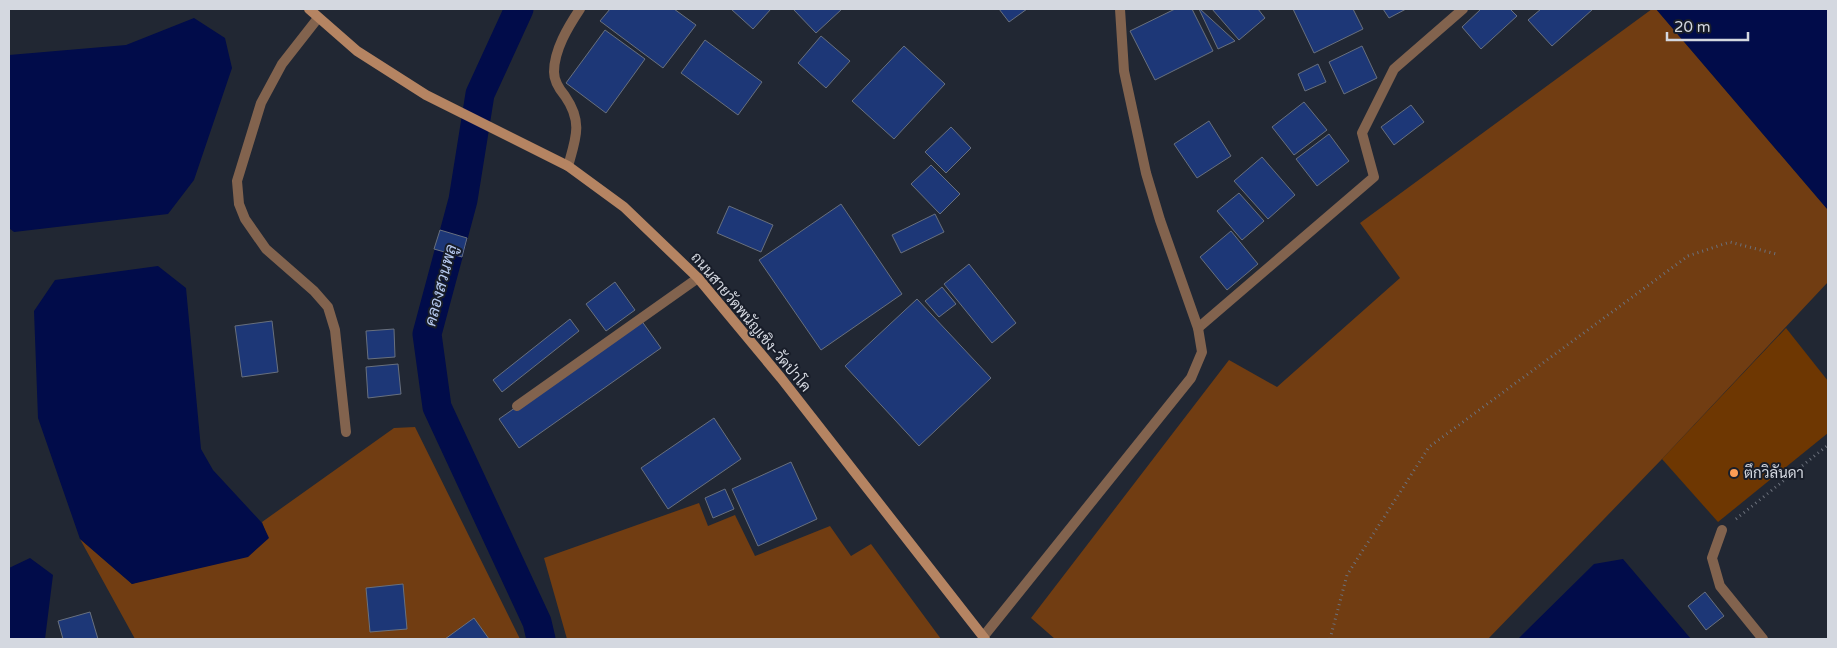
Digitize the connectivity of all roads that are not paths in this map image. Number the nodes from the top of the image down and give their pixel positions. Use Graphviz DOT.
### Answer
graph roads {
  1 [pos="309,9"];
  2 [pos="580,9"];
  3 [pos="1120,9"];
  4 [pos="1463,9"];
  5 [pos="318,18"];
  6 [pos="568,166"];
  7 [pos="698,278"];
  8 [pos="1198,328"];
  9 [pos="517,406"];
  10 [pos="346,432"];
  11 [pos="1722,530"];
  12 [pos="984,638"];
  13 [pos="1763,639"];
  1 -- 5 [label="main road, ถนนสายวัดพนัญเชิง-วัดป่าโค"];
  2 -- 6 [label="street"];
  3 -- 8 [label="street"];
  4 -- 8 [label="street"];
  5 -- 6 [label="main road, ถนนสายวัดพนัญเชิง-วัดป่าโค"];
  5 -- 10 [label="street"];
  6 -- 7 [label="main road, ถนนสายวัดพนัญเชิง-วัดป่าโค"];
  7 -- 9 [label="street"];
  7 -- 12 [label="main road, ถนนสายวัดพนัญเชิง-วัดป่าโค"];
  8 -- 12 [label="street"];
  11 -- 13 [label="street"];
}
